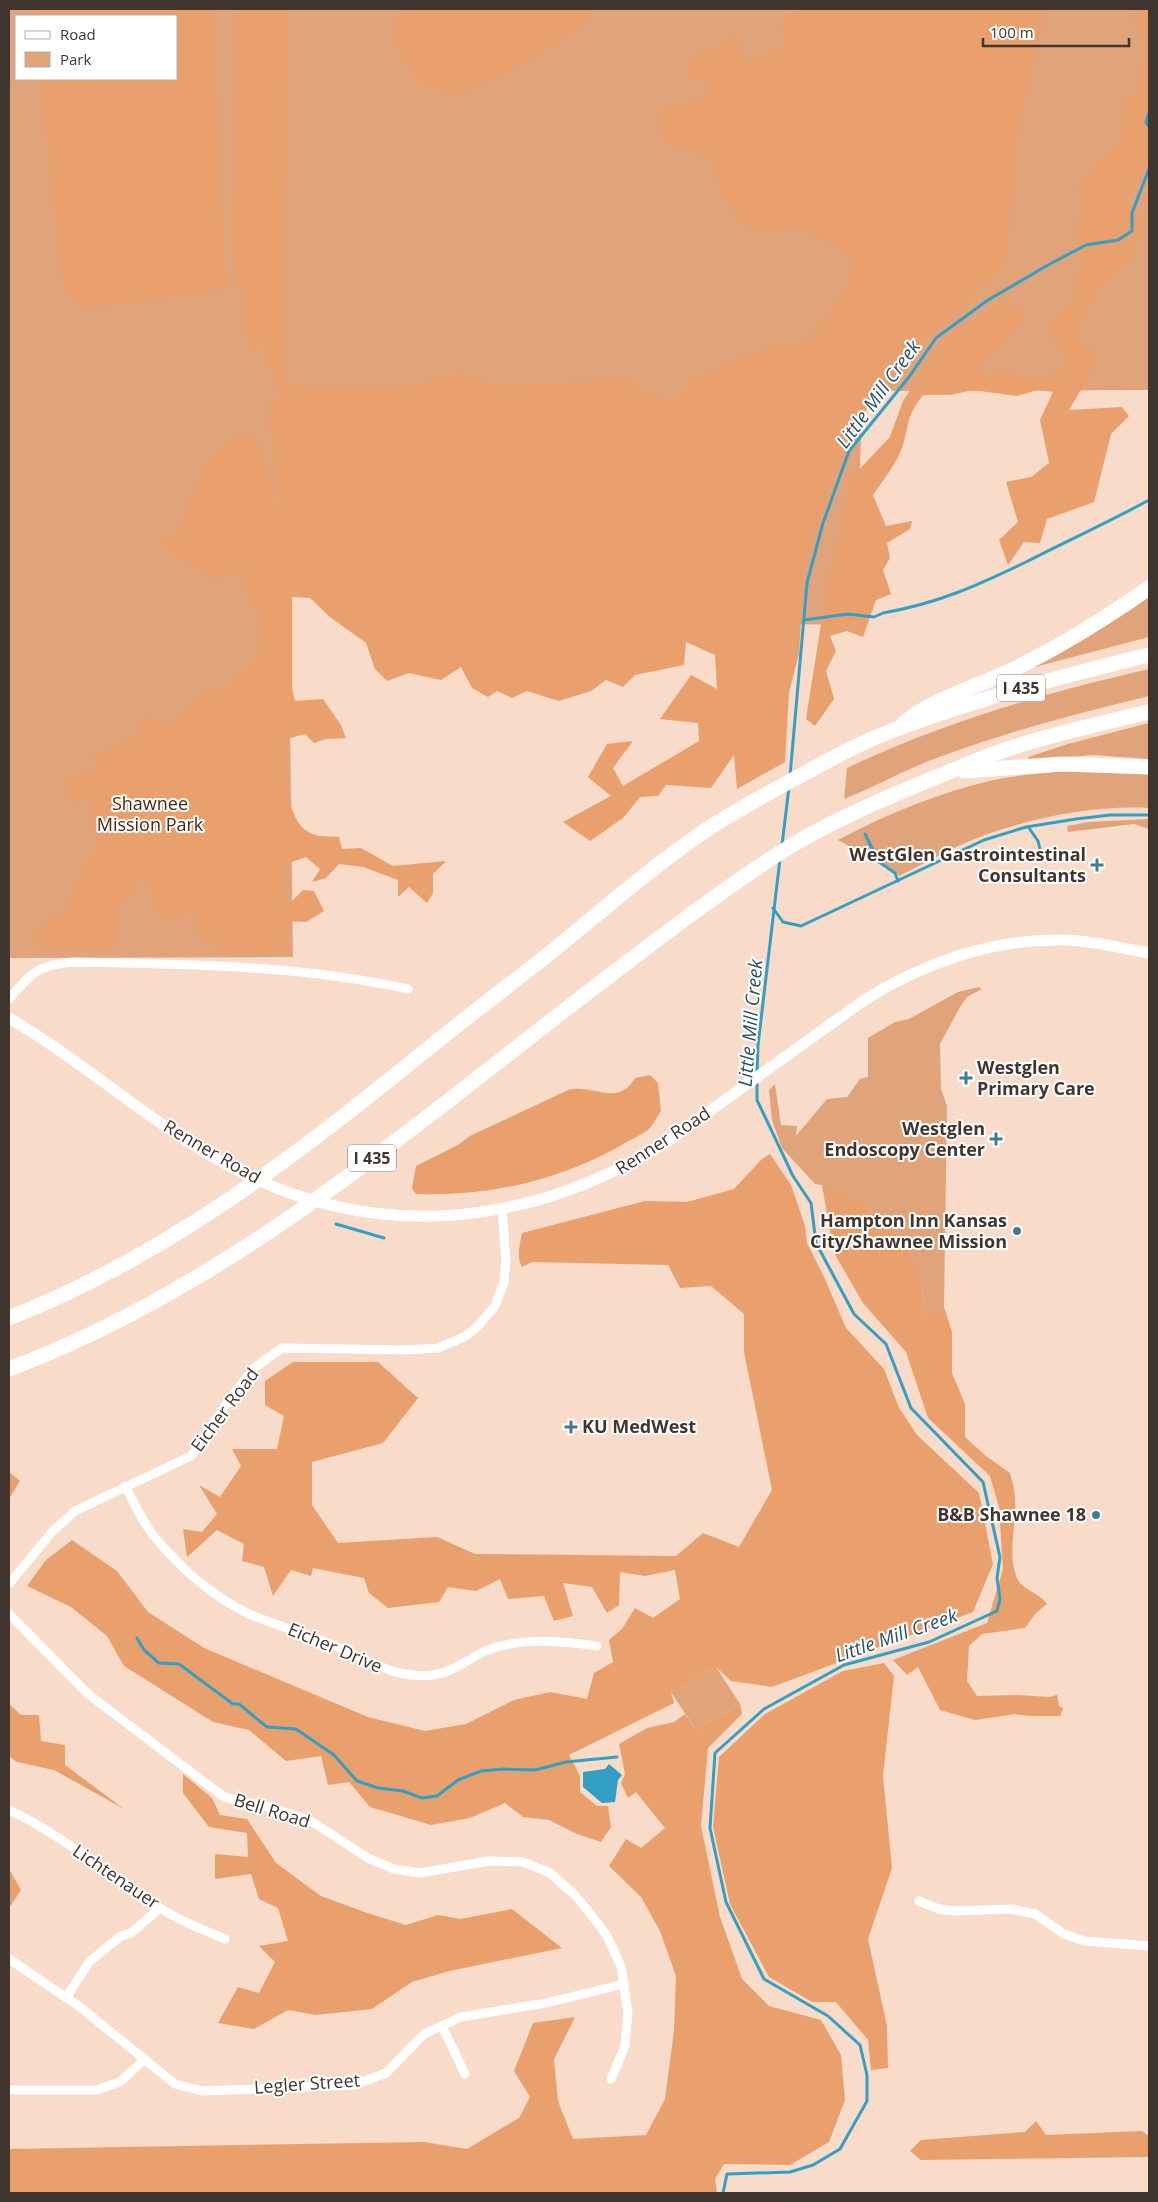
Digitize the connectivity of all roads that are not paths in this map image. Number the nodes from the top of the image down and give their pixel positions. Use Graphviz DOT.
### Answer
graph roads {
  1 [pos="1149,588"];
  2 [pos="1149,655"];
  3 [pos="1149,712"];
  4 [pos="896,729"];
  5 [pos="1149,767"];
  6 [pos="950,772"];
  7 [pos="1149,953"];
  8 [pos="408,989"];
  9 [pos="9,999"];
  10 [pos="9,1018"];
  11 [pos="502,1210"];
  12 [pos="9,1318"];
  13 [pos="9,1369"];
  14 [pos="125,1486"];
  15 [pos="9,1584"];
  16 [pos="9,1614"];
  17 [pos="597,1646"];
  18 [pos="9,1810"];
  19 [pos="919,1902"];
  20 [pos="160,1908"];
  21 [pos="225,1939"];
  22 [pos="1149,1946"];
  23 [pos="9,1959"];
  24 [pos="624,1984"];
  25 [pos="66,1998"];
  26 [pos="442,2026"];
  27 [pos="145,2059"];
  28 [pos="465,2074"];
  29 [pos="612,2079"];
  30 [pos="9,2090"];
  1 -- 4 [label="highway"];
  2 -- 4 [label="highway, I 435"];
  3 -- 6 [label="highway, I 435"];
  4 -- 12 [label="highway, I 435"];
  5 -- 6 [label="highway"];
  6 -- 13 [label="highway, I 435"];
  7 -- 11 [label="main road, Renner Road"];
  8 -- 9 [label="street"];
  10 -- 11 [label="main road, Renner Road"];
  11 -- 14 [label="street, Eicher Road"];
  14 -- 15 [label="street, Eicher Road"];
  14 -- 17 [label="street, Eicher Drive"];
  16 -- 24 [label="street, Bell Road"];
  18 -- 20 [label="street, Lichtenauer"];
  19 -- 22 [label="street"];
  20 -- 21 [label="street, Lichtenauer"];
  20 -- 25 [label="street"];
  23 -- 25 [label="street, Legler Street"];
  24 -- 26 [label="street, Legler Street"];
  24 -- 29 [label="street, Bell Road"];
  25 -- 27 [label="street, Legler Street"];
  26 -- 27 [label="street, Legler Street"];
  26 -- 28 [label="street"];
  27 -- 30 [label="street"];
}
